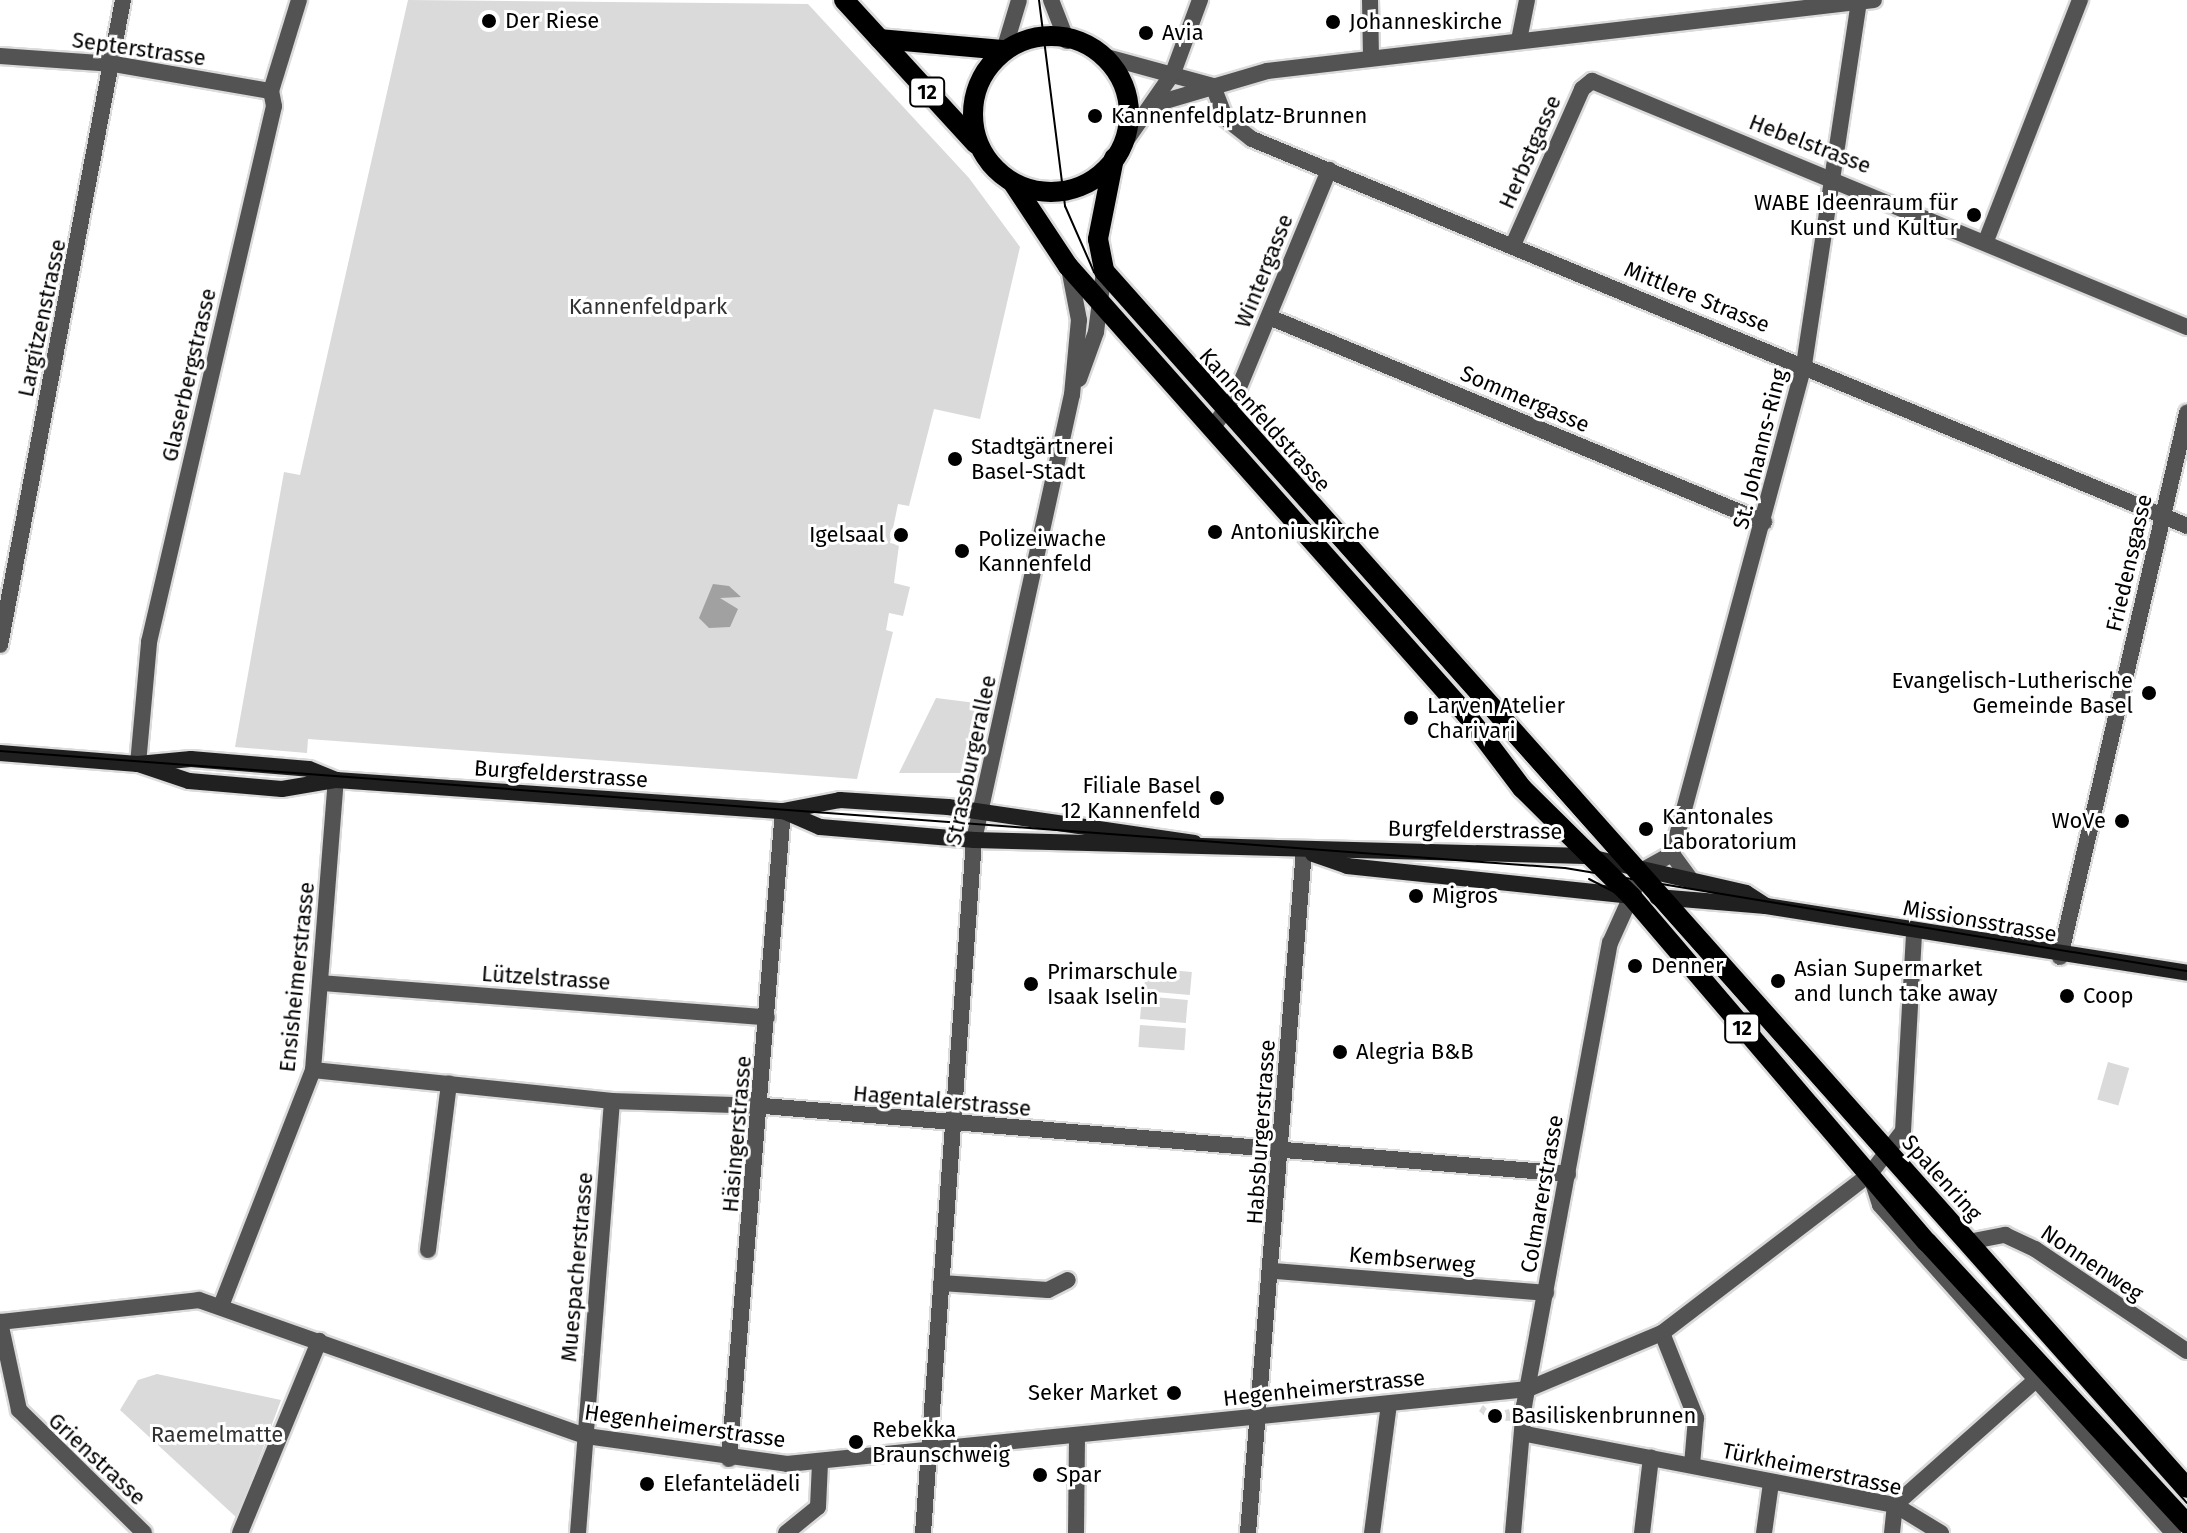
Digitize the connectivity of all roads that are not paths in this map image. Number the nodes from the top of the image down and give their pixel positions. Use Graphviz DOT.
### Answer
graph roads {
  1 [pos="123,0"];
  2 [pos="299,0"];
  3 [pos="844,0"];
  4 [pos="1019,0"];
  5 [pos="1051,0"];
  6 [pos="1200,0"];
  7 [pos="1370,0"];
  8 [pos="1527,0"];
  9 [pos="2080,0"];
  10 [pos="1864,1"];
  11 [pos="880,39"];
  12 [pos="1519,40"];
  13 [pos="1067,41"];
  14 [pos="1004,50"];
  15 [pos="0,56"];
  16 [pos="1103,56"];
  17 [pos="1371,58"];
  18 [pos="114,64"];
  19 [pos="1173,73"];
  20 [pos="1592,81"];
  21 [pos="1213,86"];
  22 [pos="271,91"];
  23 [pos="1155,104"];
  24 [pos="976,144"];
  25 [pos="1114,158"];
  26 [pos="1329,170"];
  27 [pos="1833,177"];
  28 [pos="1013,183"];
  29 [pos="1986,241"];
  30 [pos="1513,245"];
  31 [pos="1068,266"];
  32 [pos="1104,271"];
  33 [pos="1102,304"];
  34 [pos="1269,317"];
  35 [pos="2187,327"];
  36 [pos="1804,365"];
  37 [pos="1072,395"];
  38 [pos="2187,413"];
  39 [pos="1220,421"];
  40 [pos="2162,515"];
  41 [pos="1764,522"];
  42 [pos="2187,526"];
  43 [pos="0,645"];
  44 [pos="0,753"];
  45 [pos="138,764"];
  46 [pos="336,780"];
  47 [pos="783,811"];
  48 [pos="983,812"];
  49 [pos="974,840"];
  50 [pos="1194,843"];
  51 [pos="1304,851"];
  52 [pos="1672,854"];
  53 [pos="1585,856"];
  54 [pos="1643,870"];
  55 [pos="1691,880"];
  56 [pos="1631,896"];
  57 [pos="1665,897"];
  58 [pos="1711,904"];
  59 [pos="1766,906"];
  60 [pos="1914,932"];
  61 [pos="1696,934"];
  62 [pos="2060,957"];
  63 [pos="2187,973"];
  64 [pos="321,983"];
  65 [pos="767,1017"];
  66 [pos="313,1070"];
  67 [pos="449,1083"];
  68 [pos="612,1101"];
  69 [pos="764,1106"];
  70 [pos="953,1126"];
  71 [pos="1281,1151"];
  72 [pos="1887,1153"];
  73 [pos="1568,1174"];
  74 [pos="1870,1174"];
  75 [pos="1968,1242"];
  76 [pos="428,1250"];
  77 [pos="1275,1271"];
  78 [pos="1068,1280"];
  79 [pos="941,1283"];
  80 [pos="1546,1293"];
  81 [pos="221,1306"];
  82 [pos="0,1322"];
  83 [pos="1662,1333"];
  84 [pos="319,1341"];
  85 [pos="2187,1351"];
  86 [pos="2037,1379"];
  87 [pos="1528,1389"];
  88 [pos="1389,1404"];
  89 [pos="1263,1416"];
  90 [pos="1526,1434"];
  91 [pos="1077,1435"];
  92 [pos="586,1436"];
  93 [pos="928,1450"];
  94 [pos="1651,1458"];
  95 [pos="729,1459"];
  96 [pos="820,1463"];
  97 [pos="1692,1465"];
  98 [pos="1771,1483"];
  99 [pos="2187,1488"];
  100 [pos="1895,1505"];
  101 [pos="2187,1524"];
  102 [pos="144,1533"];
  103 [pos="240,1533"];
  104 [pos="578,1533"];
  105 [pos="786,1533"];
  106 [pos="923,1533"];
  107 [pos="1076,1533"];
  108 [pos="1248,1533"];
  109 [pos="1372,1533"];
  110 [pos="1513,1533"];
  111 [pos="1642,1533"];
  112 [pos="1764,1533"];
  113 [pos="1892,1533"];
  114 [pos="1941,1533"];
  115 [pos="2173,1533"];
  1 -- 18 [label="street, Largitzenstrasse"];
  2 -- 22 [label="street, Glaserbergstrasse"];
  3 -- 11 [label="main road, 12"];
  4 -- 14 [label="street"];
  5 -- 13 [label="street"];
  6 -- 19 [label="street"];
  7 -- 17 [label="street"];
  8 -- 12 [label="street"];
  9 -- 29 [label="street"];
  10 -- 12 [label="street"];
  10 -- 27 [label="street, St. Johanns-Ring"];
  11 -- 14 [label="main road, 12"];
  11 -- 24 [label="main road, 12"];
  12 -- 17 [label="street"];
  13 -- 14 [label="main road"];
  13 -- 16 [label="main road"];
  14 -- 24 [label="main road"];
  15 -- 18 [label="street, Septerstrasse"];
  16 -- 19 [label="street"];
  16 -- 25 [label="main road"];
  17 -- 21 [label="street"];
  18 -- 22 [label="street, Septerstrasse"];
  18 -- 43 [label="street, Largitzenstrasse"];
  19 -- 21 [label="street"];
  19 -- 23 [label="street"];
  20 -- 27 [label="street, Hebelstrasse"];
  20 -- 30 [label="street, Herbstgasse"];
  21 -- 23 [label="street"];
  21 -- 26 [label="street, Mittlere Strasse"];
  22 -- 45 [label="street, Glaserbergstrasse"];
  23 -- 25 [label="street"];
  24 -- 28 [label="main road"];
  25 -- 28 [label="main road"];
  25 -- 32 [label="main road"];
  26 -- 30 [label="street, Mittlere Strasse"];
  26 -- 34 [label="street, Wintergasse"];
  27 -- 29 [label="street, Hebelstrasse"];
  27 -- 36 [label="street, St. Johanns-Ring"];
  28 -- 31 [label="main road, Kannenfeldstrasse / 12"];
  29 -- 35 [label="street, Hebelstrasse"];
  30 -- 36 [label="street, Mittlere Strasse"];
  31 -- 33 [label="main road, Kannenfeldstrasse / 12"];
  31 -- 37 [label="street, Strassburgerallee"];
  32 -- 33 [label="street, Strassburgerallee"];
  32 -- 39 [label="main road, Kannenfeldstrasse / 12"];
  33 -- 37 [label="street, Strassburgerallee"];
  33 -- 39 [label="main road, Kannenfeldstrasse / 12"];
  34 -- 39 [label="street, Wintergasse"];
  34 -- 41 [label="street, Sommergasse"];
  36 -- 40 [label="street, Mittlere Strasse"];
  36 -- 41 [label="street, St. Johanns-Ring"];
  37 -- 48 [label="street, Strassburgerallee"];
  38 -- 40 [label="street, Friedensgasse"];
  39 -- 53 [label="main road, Kannenfeldstrasse / 12"];
  39 -- 54 [label="main road, Kannenfeldstrasse / 12"];
  40 -- 42 [label="street, Mittlere Strasse"];
  40 -- 62 [label="street, Friedensgasse"];
  41 -- 52 [label="street, St. Johanns-Ring"];
  44 -- 45 [label="main road, Burgfelderstrasse"];
  45 -- 46 [label="main road, Burgfelderstrasse"];
  46 -- 47 [label="main road, Burgfelderstrasse"];
  46 -- 64 [label="street, Ensisheimerstrasse"];
  47 -- 48 [label="main road, Burgfelderstrasse"];
  47 -- 49 [label="main road, Burgfelderstrasse"];
  47 -- 65 [label="street, Häsingerstrasse"];
  48 -- 49 [label="street, Strassburgerallee"];
  48 -- 50 [label="main road, Burgfelderstrasse"];
  49 -- 50 [label="main road, Burgfelderstrasse"];
  49 -- 70 [label="street, Strassburgerallee"];
  50 -- 51 [label="main road, Burgfelderstrasse"];
  51 -- 53 [label="main road, Burgfelderstrasse"];
  51 -- 56 [label="main road, Burgfelderstrasse"];
  51 -- 71 [label="street, Habsburgerstrasse"];
  52 -- 54 [label="street"];
  52 -- 55 [label="street"];
  53 -- 54 [label="main road, Burgfelderstrasse"];
  53 -- 56 [label="main road, Kannenfeldstrasse / 12"];
  54 -- 55 [label="main road, Missionsstrasse"];
  54 -- 56 [label="street, Colmarerstrasse"];
  54 -- 57 [label="main road, Kannenfeldstrasse / 12"];
  55 -- 59 [label="main road, Missionsstrasse"];
  56 -- 57 [label="main road, Missionsstrasse"];
  56 -- 73 [label="street, Colmarerstrasse"];
  56 -- 74 [label="main road, 12"];
  57 -- 58 [label="main road, Missionsstrasse"];
  57 -- 61 [label="main road, Spalenring / 12"];
  58 -- 59 [label="main road, Missionsstrasse"];
  58 -- 61 [label="main road"];
  59 -- 60 [label="main road, Missionsstrasse"];
  60 -- 62 [label="main road, Missionsstrasse"];
  60 -- 72 [label="street, Hegenheimerstrasse"];
  61 -- 72 [label="main road, Spalenring / 12"];
  62 -- 63 [label="main road, Missionsstrasse"];
  64 -- 65 [label="street, Lützelstrasse"];
  64 -- 66 [label="street, Ensisheimerstrasse"];
  65 -- 69 [label="street, Häsingerstrasse"];
  66 -- 67 [label="street, Hagentalerstrasse"];
  66 -- 81 [label="street, Ensisheimerstrasse"];
  67 -- 68 [label="street, Hagentalerstrasse"];
  67 -- 76 [label="street"];
  68 -- 69 [label="street, Hagentalerstrasse"];
  68 -- 92 [label="street, Muespacherstrasse"];
  69 -- 70 [label="street, Hagentalerstrasse"];
  69 -- 95 [label="street, Häsingerstrasse"];
  70 -- 71 [label="street, Hagentalerstrasse"];
  70 -- 79 [label="street, Strassburgerallee"];
  71 -- 73 [label="street, Hagentalerstrasse"];
  71 -- 77 [label="street, Habsburgerstrasse"];
  72 -- 74 [label="street, Hegenheimerstrasse"];
  72 -- 75 [label="main road, Spalenring / 12"];
  73 -- 80 [label="street, Colmarerstrasse"];
  74 -- 83 [label="street, Hegenheimerstrasse"];
  74 -- 86 [label="street"];
  74 -- 101 [label="main road, 12"];
  75 -- 85 [label="street, Nonnenweg"];
  75 -- 99 [label="main road, Spalenring / 12"];
  77 -- 80 [label="street, Kembserweg"];
  77 -- 89 [label="street, Habsburgerstrasse"];
  78 -- 79 [label="street"];
  79 -- 93 [label="street, Strassburgerallee"];
  80 -- 87 [label="street, Colmarerstrasse"];
  81 -- 82 [label="street, Hegenheimerstrasse"];
  81 -- 84 [label="street, Hegenheimerstrasse"];
  82 -- 102 [label="street, Grienstrasse"];
  83 -- 87 [label="street, Hegenheimerstrasse"];
  83 -- 97 [label="street"];
  84 -- 92 [label="street, Hegenheimerstrasse"];
  84 -- 103 [label="street"];
  86 -- 100 [label="street"];
  86 -- 115 [label="street"];
  87 -- 88 [label="street, Hegenheimerstrasse"];
  87 -- 90 [label="street, Colmarerstrasse"];
  88 -- 89 [label="street, Hegenheimerstrasse"];
  88 -- 109 [label="street"];
  89 -- 91 [label="street, Hegenheimerstrasse"];
  89 -- 108 [label="street, Habsburgerstrasse"];
  90 -- 94 [label="street, Türkheimerstrasse"];
  90 -- 110 [label="street, Colmarerstrasse"];
  91 -- 93 [label="street, Hegenheimerstrasse"];
  91 -- 107 [label="street"];
  92 -- 95 [label="street, Hegenheimerstrasse"];
  92 -- 104 [label="street, Muespacherstrasse"];
  93 -- 96 [label="street, Hegenheimerstrasse"];
  93 -- 106 [label="street, Strassburgerallee"];
  94 -- 97 [label="street, Türkheimerstrasse"];
  94 -- 111 [label="street"];
  95 -- 96 [label="street, Hegenheimerstrasse"];
  96 -- 105 [label="street"];
  97 -- 98 [label="street, Türkheimerstrasse"];
  98 -- 100 [label="street, Türkheimerstrasse"];
  98 -- 112 [label="street"];
  100 -- 113 [label="street"];
  100 -- 114 [label="street, Türkheimerstrasse"];
}
